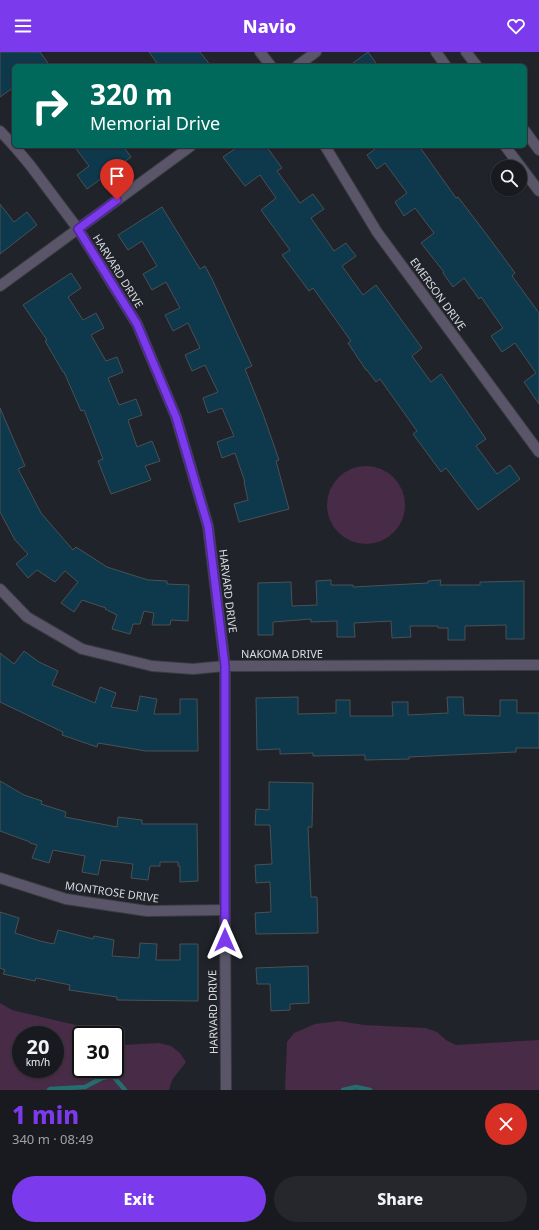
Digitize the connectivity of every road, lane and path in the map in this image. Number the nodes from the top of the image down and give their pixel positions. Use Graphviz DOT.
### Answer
graph roads {
  1 [pos="260,52"];
  2 [pos="316,52"];
  3 [pos="436,52"];
  4 [pos="466,52"];
  5 [pos="269,64"];
  6 [pos="300,64"];
  7 [pos="445,64"];
  8 [pos="475,64"];
  9 [pos="0,131"];
  10 [pos="527,134"];
  11 [pos="12,144"];
  12 [pos="16,148"];
  13 [pos="188,148"];
  14 [pos="326,148"];
  15 [pos="507,148"];
  16 [pos="539,150"];
  17 [pos="539,191"];
  18 [pos="78,229"];
  19 [pos="0,286"];
  20 [pos="539,452"];
  21 [pos="0,589"];
  22 [pos="225,666"];
  23 [pos="539,666"];
  24 [pos="0,878"];
  25 [pos="224,910"];
  26 [pos="226,1090"];
  1 -- 5 [label="street"];
  2 -- 6 [label="street"];
  3 -- 7 [label="street"];
  4 -- 8 [label="street"];
  9 -- 11 [label="street, HARVARD DRIVE"];
  10 -- 16 [label="street"];
  12 -- 18 [label="street, HARVARD DRIVE"];
  13 -- 18 [label="street"];
  14 -- 20 [label="street, EMERSON DRIVE"];
  15 -- 17 [label="street"];
  18 -- 19 [label="street"];
  18 -- 22 [label="street, HARVARD DRIVE"];
  21 -- 22 [label="street, NAKOMA DRIVE"];
  22 -- 23 [label="street, NAKOMA DRIVE"];
  22 -- 25 [label="street, HARVARD DRIVE"];
  24 -- 25 [label="street, MONTROSE DRIVE"];
  25 -- 26 [label="street, HARVARD DRIVE"];
}
